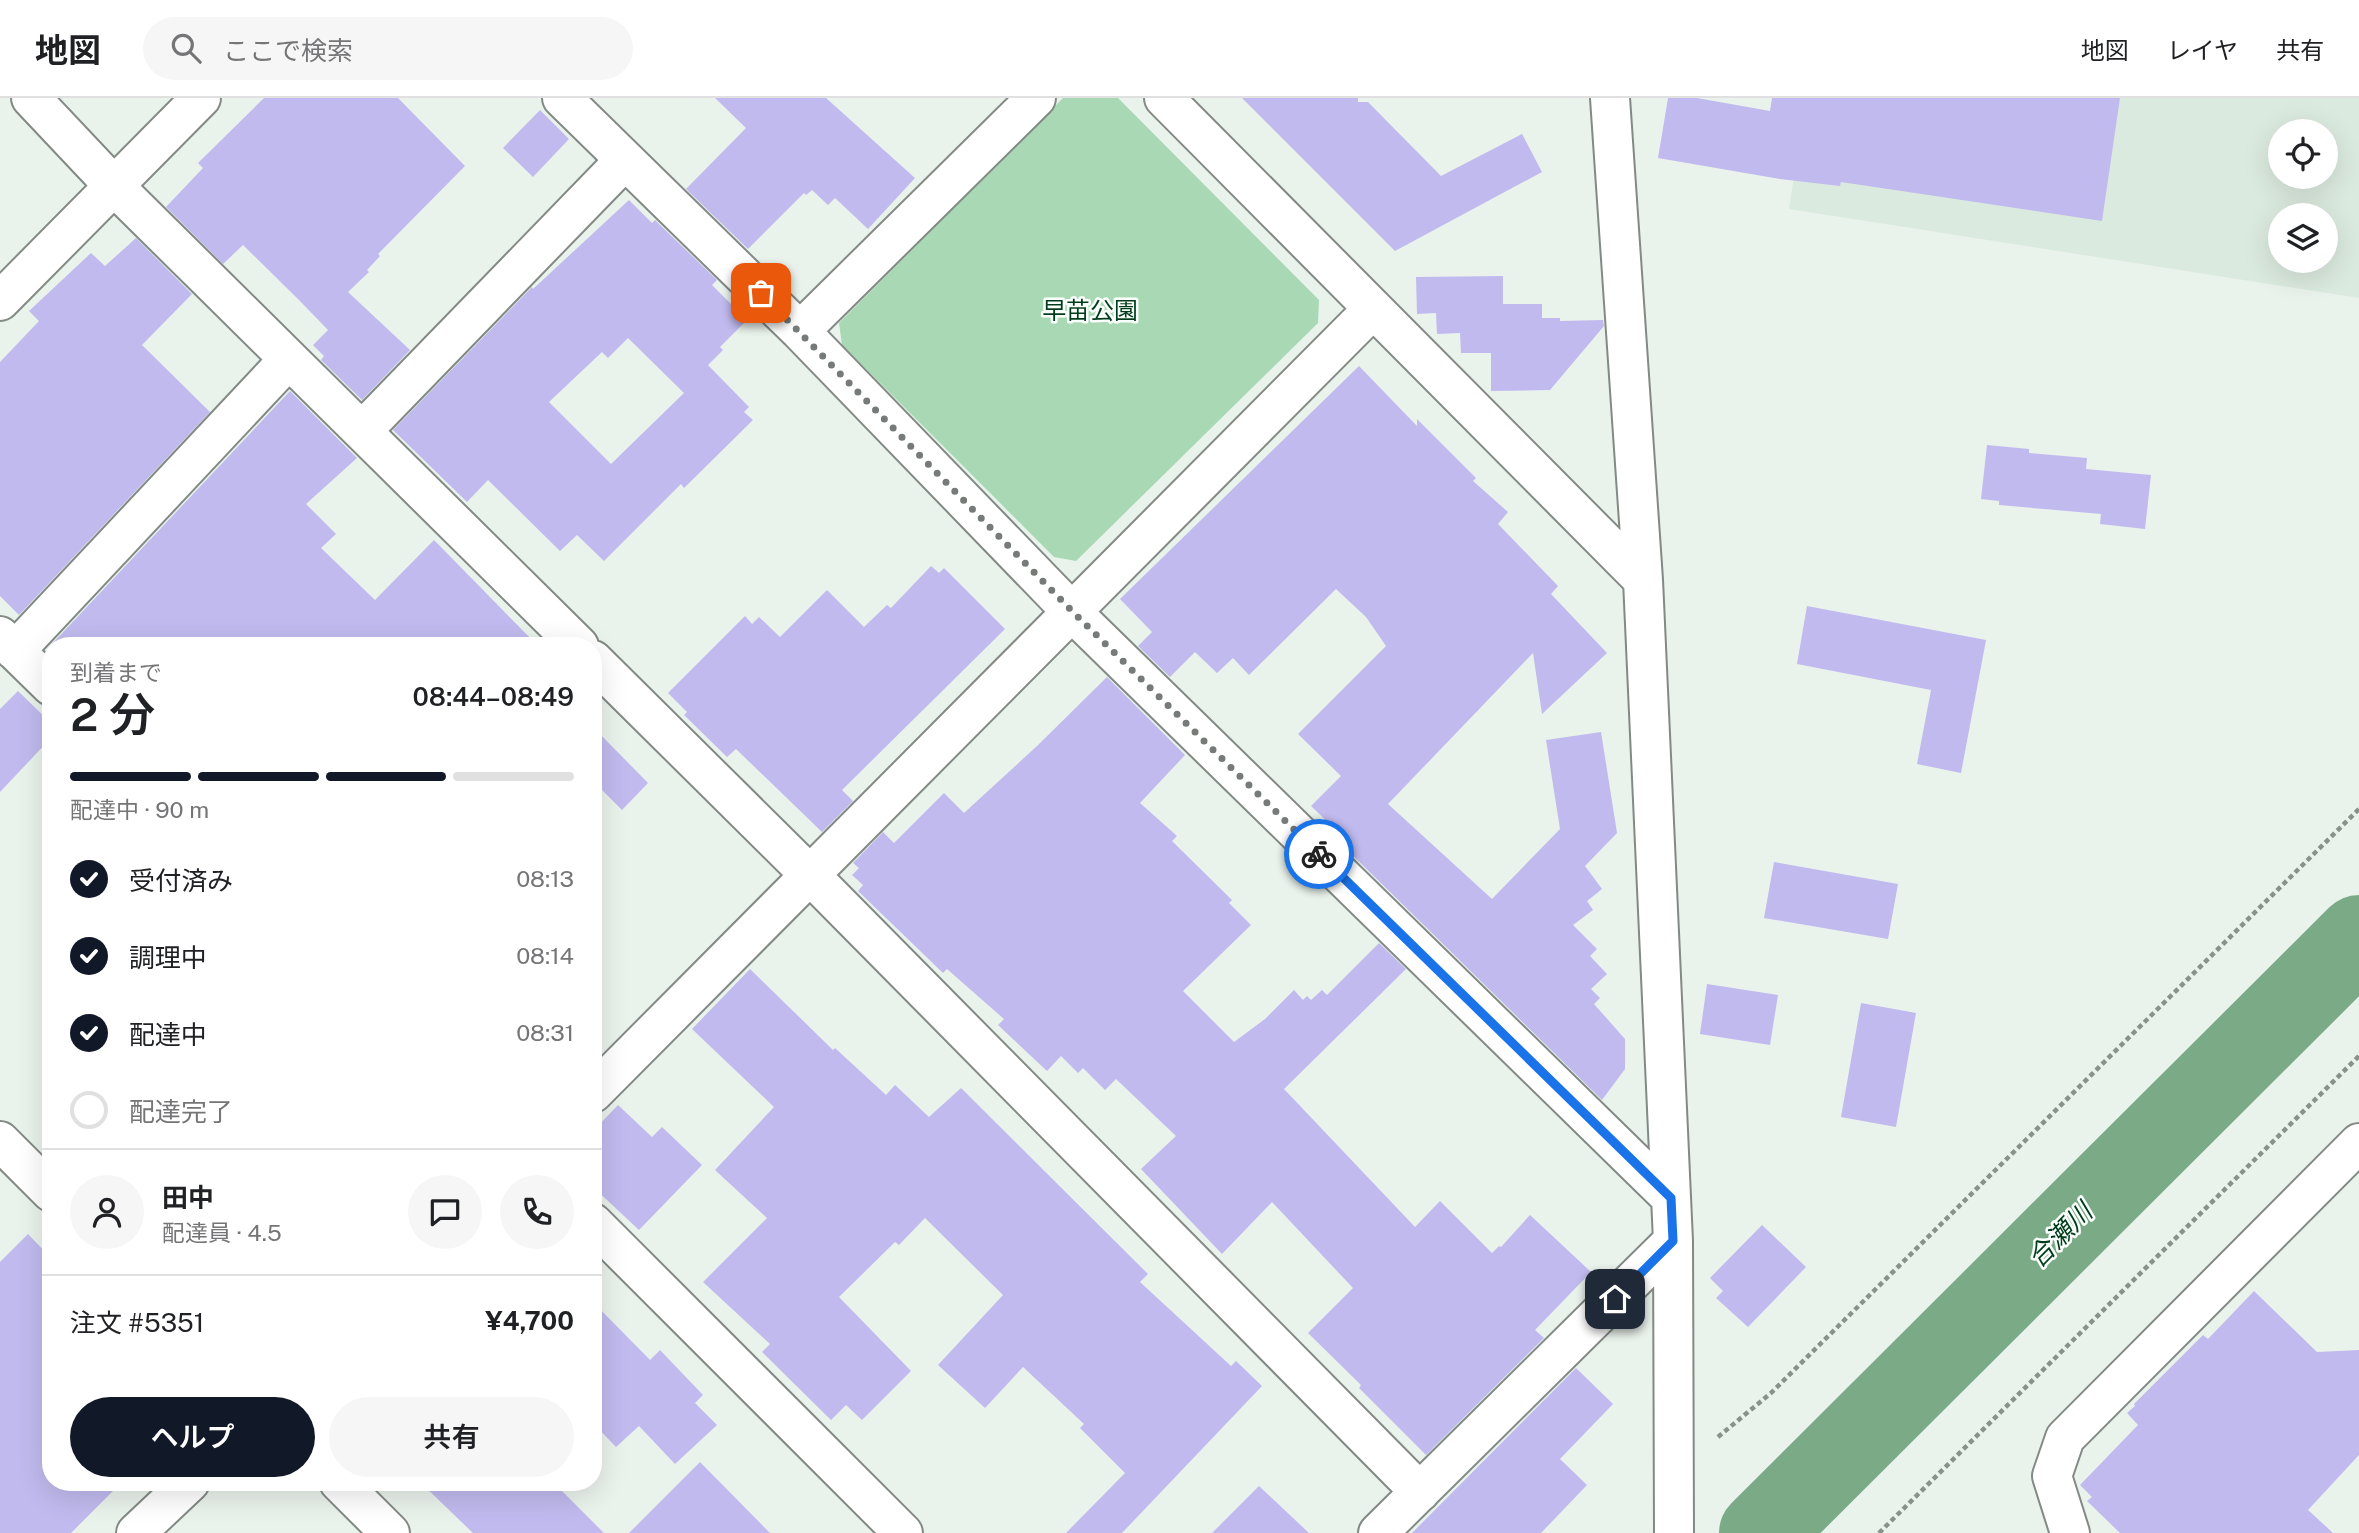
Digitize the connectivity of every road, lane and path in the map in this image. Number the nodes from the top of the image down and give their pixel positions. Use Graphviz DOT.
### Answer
graph roads {
  1 [pos="30,98"];
  2 [pos="201,98"];
  3 [pos="562,98"];
  4 [pos="1036,98"];
  5 [pos="1164,98"];
  6 [pos="1610,98"];
  7 [pos="625,160"];
  8 [pos="114,186"];
  9 [pos="0,301"];
  10 [pos="1373,309"];
  11 [pos="800,331"];
  12 [pos="289,359"];
  13 [pos="362,431"];
  14 [pos="1643,580"];
  15 [pos="1072,611"];
  16 [pos="570,637"];
  17 [pos="8,644"];
  18 [pos="602,669"];
  19 [pos="42,677"];
  20 [pos="2359,809"];
  21 [pos="810,875"];
  22 [pos="2359,1056"];
  23 [pos="602,1084"];
  24 [pos="0,1141"];
  25 [pos="2359,1143"];
  26 [pos="42,1183"];
  27 [pos="1671,1198"];
  28 [pos="602,1232"];
  29 [pos="1673,1241"];
  30 [pos="180,1491"];
  31 [pos="348,1491"];
  32 [pos="1420,1492"];
  33 [pos="1673,1502"];
  34 [pos="136,1533"];
  35 [pos="390,1533"];
  36 [pos="903,1533"];
  37 [pos="1378,1533"];
  38 [pos="1879,1533"];
  39 [pos="2070,1533"];
  1 -- 8 [label="street"];
  2 -- 8 [label="street"];
  3 -- 7 [label="street"];
  4 -- 11 [label="street"];
  5 -- 10 [label="street"];
  6 -- 14 [label="street"];
  7 -- 11 [label="street"];
  7 -- 13 [label="street"];
  8 -- 9 [label="street"];
  8 -- 12 [label="street"];
  10 -- 14 [label="street"];
  10 -- 15 [label="street"];
  11 -- 15 [label="street"];
  12 -- 13 [label="street"];
  12 -- 17 [label="street"];
  13 -- 16 [label="street"];
  14 -- 27 [label="street"];
  15 -- 21 [label="street"];
  15 -- 27 [label="street"];
  17 -- 19 [label="street"];
  18 -- 21 [label="street"];
  20 -- 33 [label="path"];
  21 -- 23 [label="street"];
  21 -- 32 [label="street"];
  22 -- 38 [label="path"];
  24 -- 26 [label="street"];
  25 -- 39 [label="street"];
  27 -- 29 [label="street"];
  28 -- 36 [label="street"];
  29 -- 32 [label="street"];
  29 -- 33 [label="street"];
  30 -- 34 [label="street"];
  31 -- 35 [label="street"];
  32 -- 37 [label="street"];
}
